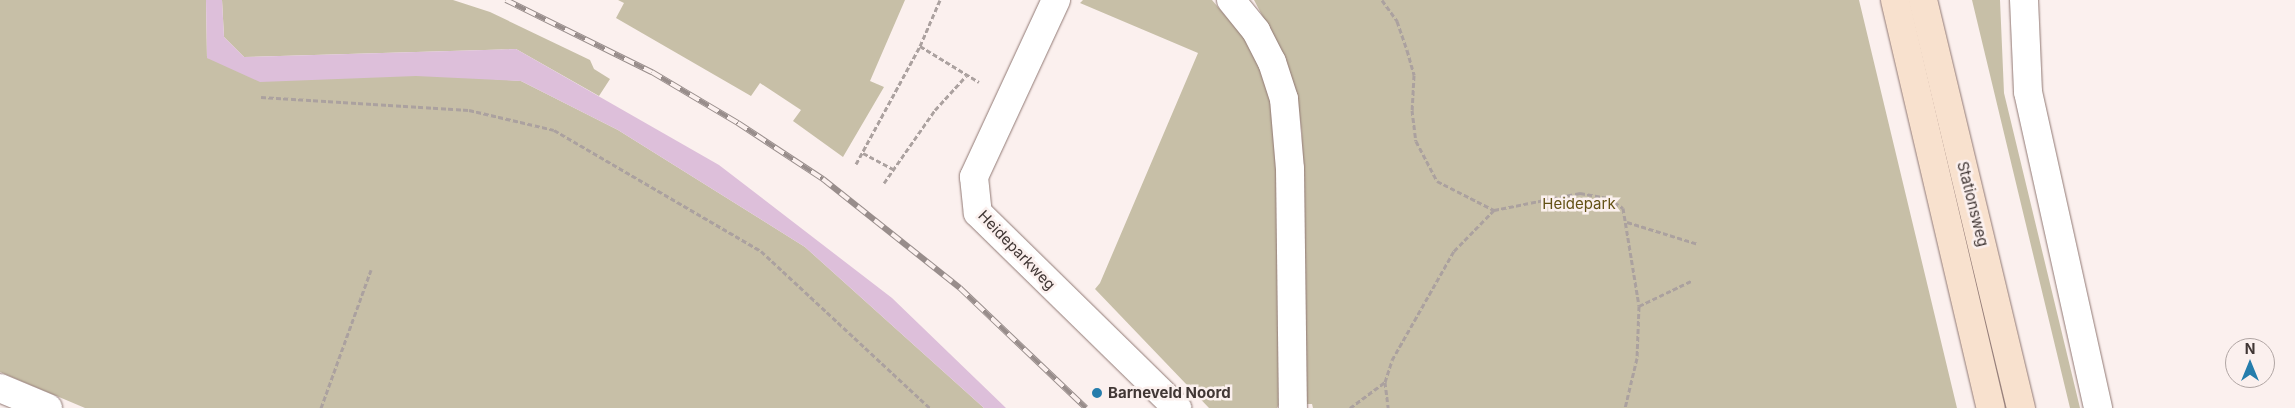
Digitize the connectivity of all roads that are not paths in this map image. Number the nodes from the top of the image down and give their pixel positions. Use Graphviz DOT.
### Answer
graph roads {
  1 [pos="1056,0"];
  2 [pos="1231,0"];
  3 [pos="1895,0"];
  4 [pos="1923,0"];
  5 [pos="2024,0"];
  6 [pos="0,388"];
  7 [pos="48,408"];
  8 [pos="1177,408"];
  9 [pos="1293,408"];
  10 [pos="1991,408"];
  11 [pos="2021,408"];
  12 [pos="2098,408"];
  1 -- 8 [label="street, Heideparkweg"];
  2 -- 9 [label="street"];
  3 -- 10 [label="main road, Stationsweg"];
  4 -- 11 [label="main road, Stationsweg"];
  5 -- 12 [label="street"];
  6 -- 7 [label="street"];
}
